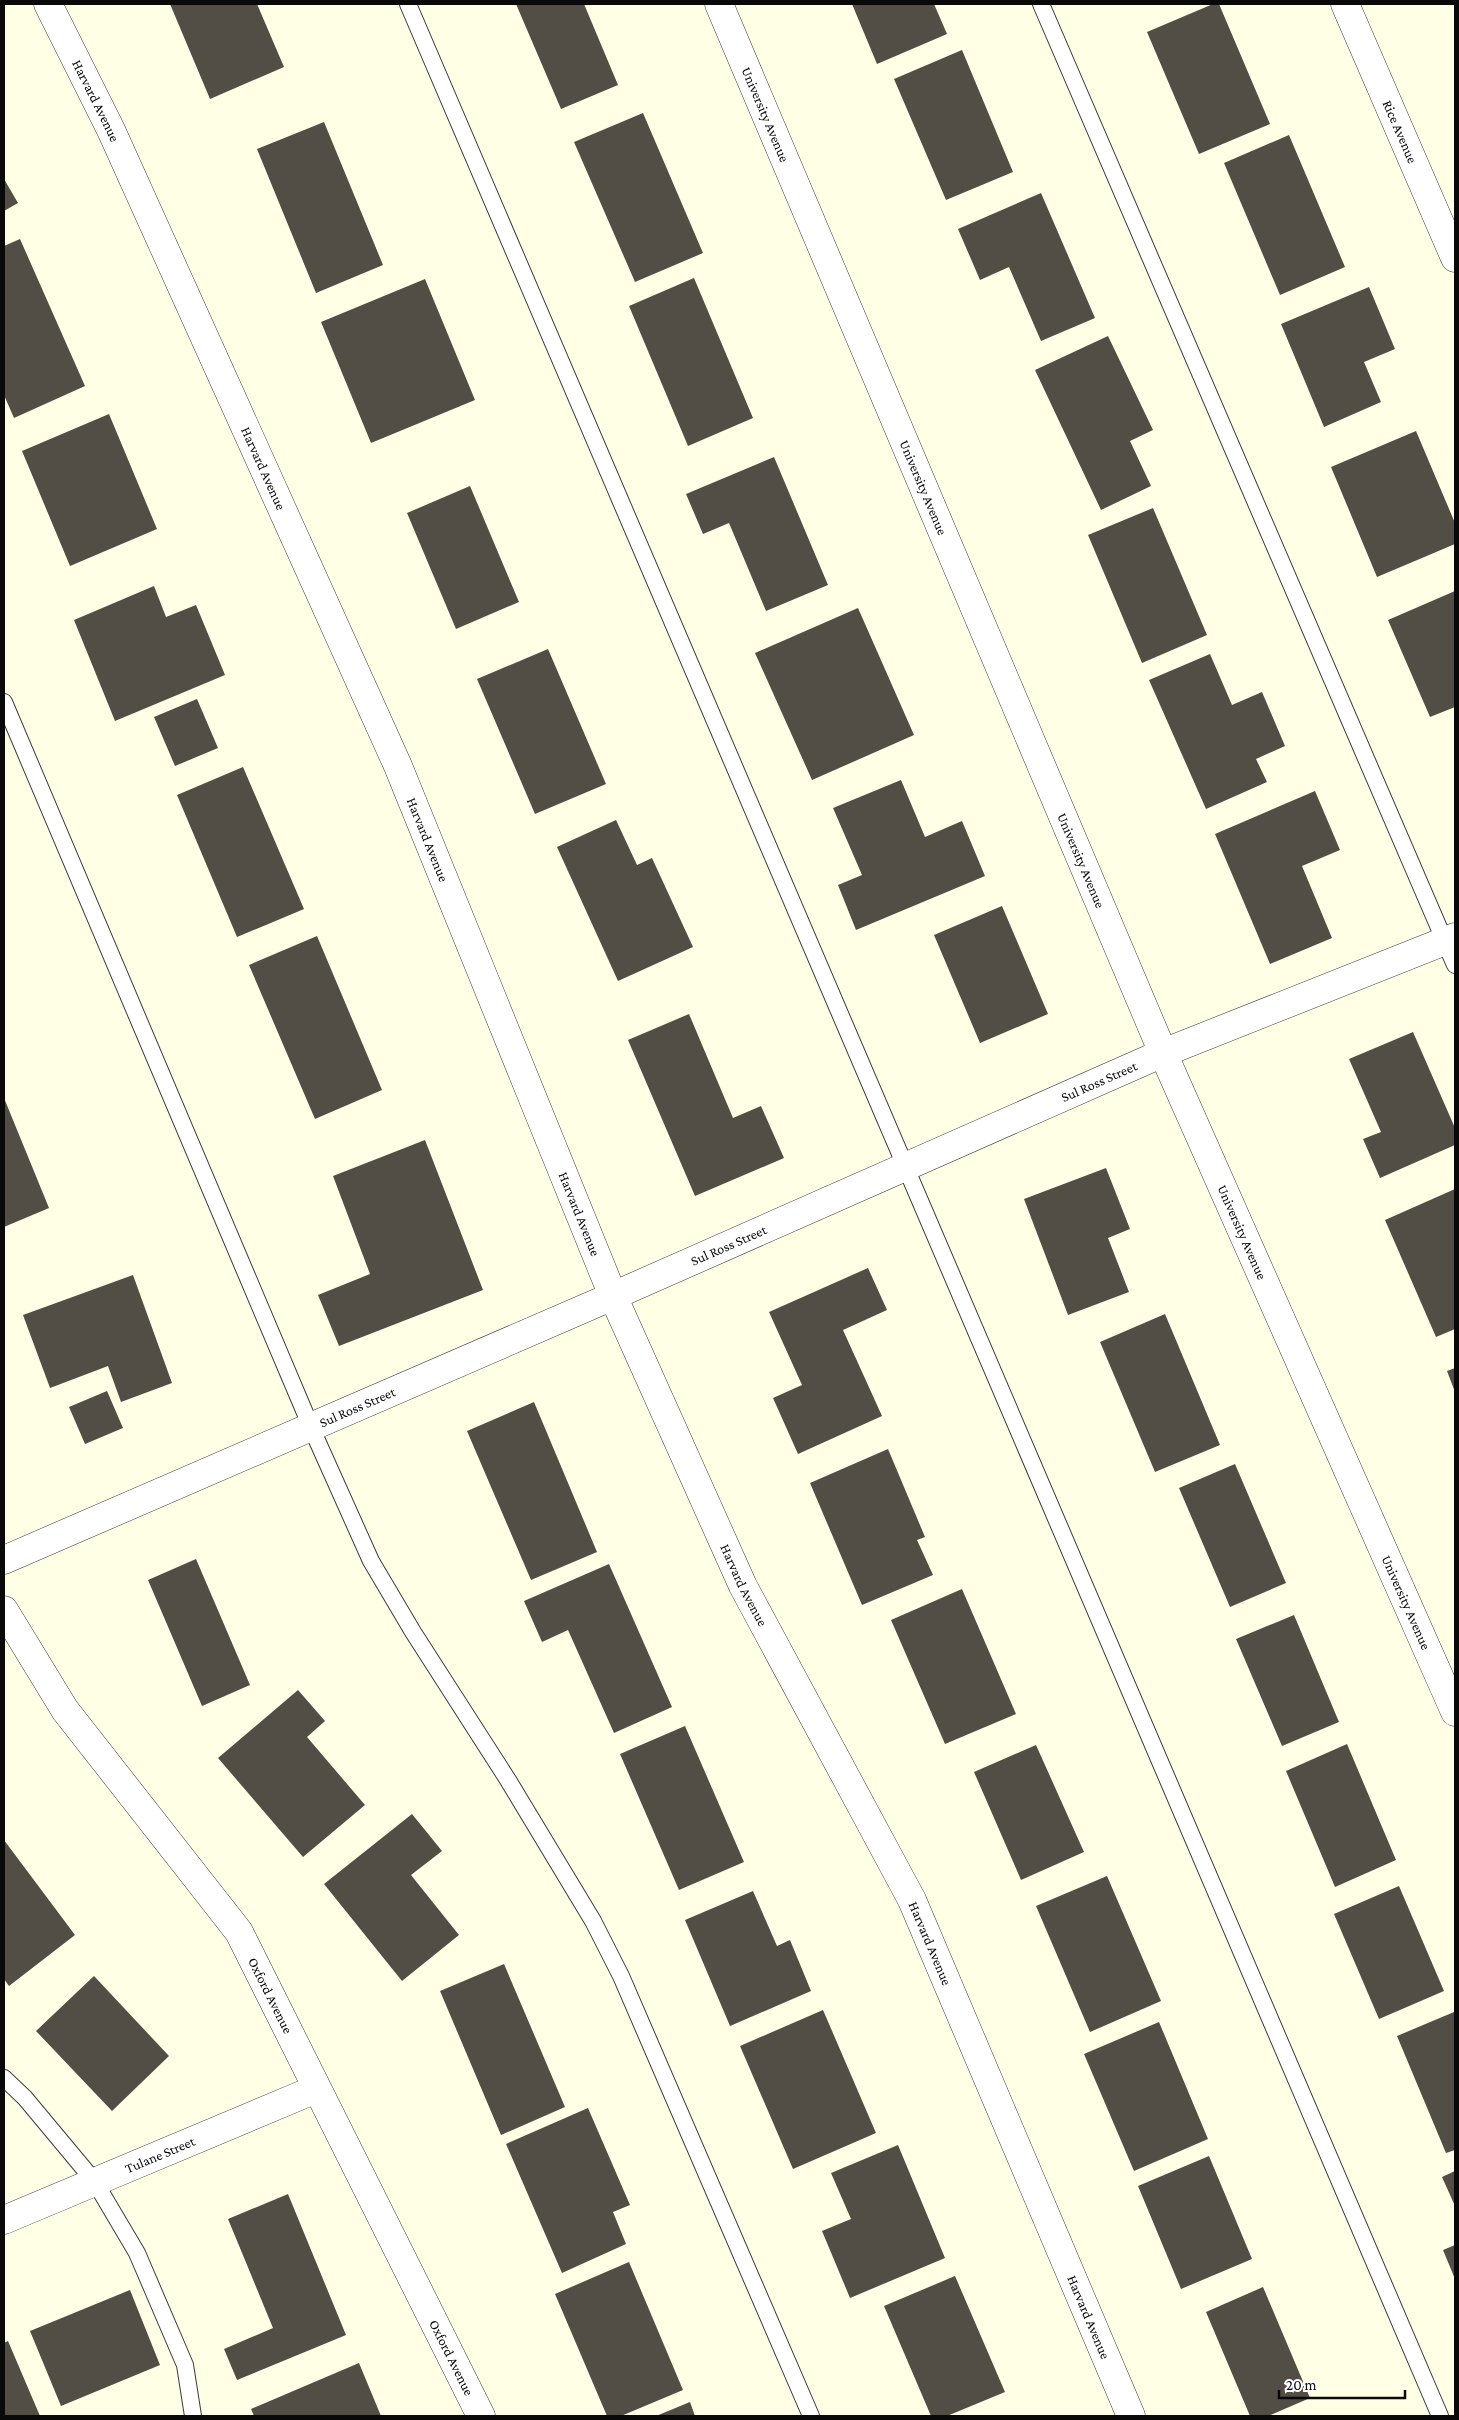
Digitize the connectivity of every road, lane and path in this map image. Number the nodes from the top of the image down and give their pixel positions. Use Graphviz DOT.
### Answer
graph roads {
  1 [pos="48,4"];
  2 [pos="408,4"];
  3 [pos="719,4"];
  4 [pos="1041,4"];
  5 [pos="1345,4"];
  6 [pos="1455,258"];
  7 [pos="4,702"];
  8 [pos="1452,948"];
  9 [pos="1163,1053"];
  10 [pos="906,1167"];
  11 [pos="613,1296"];
  12 [pos="311,1427"];
  13 [pos="4,1560"];
  14 [pos="4,1610"];
  15 [pos="1455,1712"];
  16 [pos="4,2078"];
  17 [pos="316,2089"];
  18 [pos="95,2182"];
  19 [pos="4,2220"];
  20 [pos="193,2416"];
  21 [pos="481,2416"];
  22 [pos="810,2416"];
  23 [pos="1131,2416"];
  24 [pos="1440,2416"];
  1 -- 11 [label="street, Harvard Avenue"];
  2 -- 10 [label="lane"];
  3 -- 9 [label="street, University Avenue"];
  4 -- 8 [label="lane"];
  5 -- 6 [label="street, Rice Avenue"];
  7 -- 12 [label="lane"];
  8 -- 9 [label="street, Sul Ross Street"];
  9 -- 10 [label="street, Sul Ross Street"];
  9 -- 15 [label="street, University Avenue"];
  10 -- 11 [label="street, Sul Ross Street"];
  10 -- 24 [label="lane"];
  11 -- 12 [label="street, Sul Ross Street"];
  11 -- 23 [label="street, Harvard Avenue"];
  12 -- 13 [label="street, Sul Ross Street"];
  12 -- 22 [label="lane"];
  14 -- 17 [label="street, Oxford Avenue"];
  16 -- 18 [label="lane"];
  17 -- 18 [label="street, Tulane Street"];
  17 -- 21 [label="street, Oxford Avenue"];
  18 -- 19 [label="street, Tulane Street"];
  18 -- 20 [label="lane"];
}
